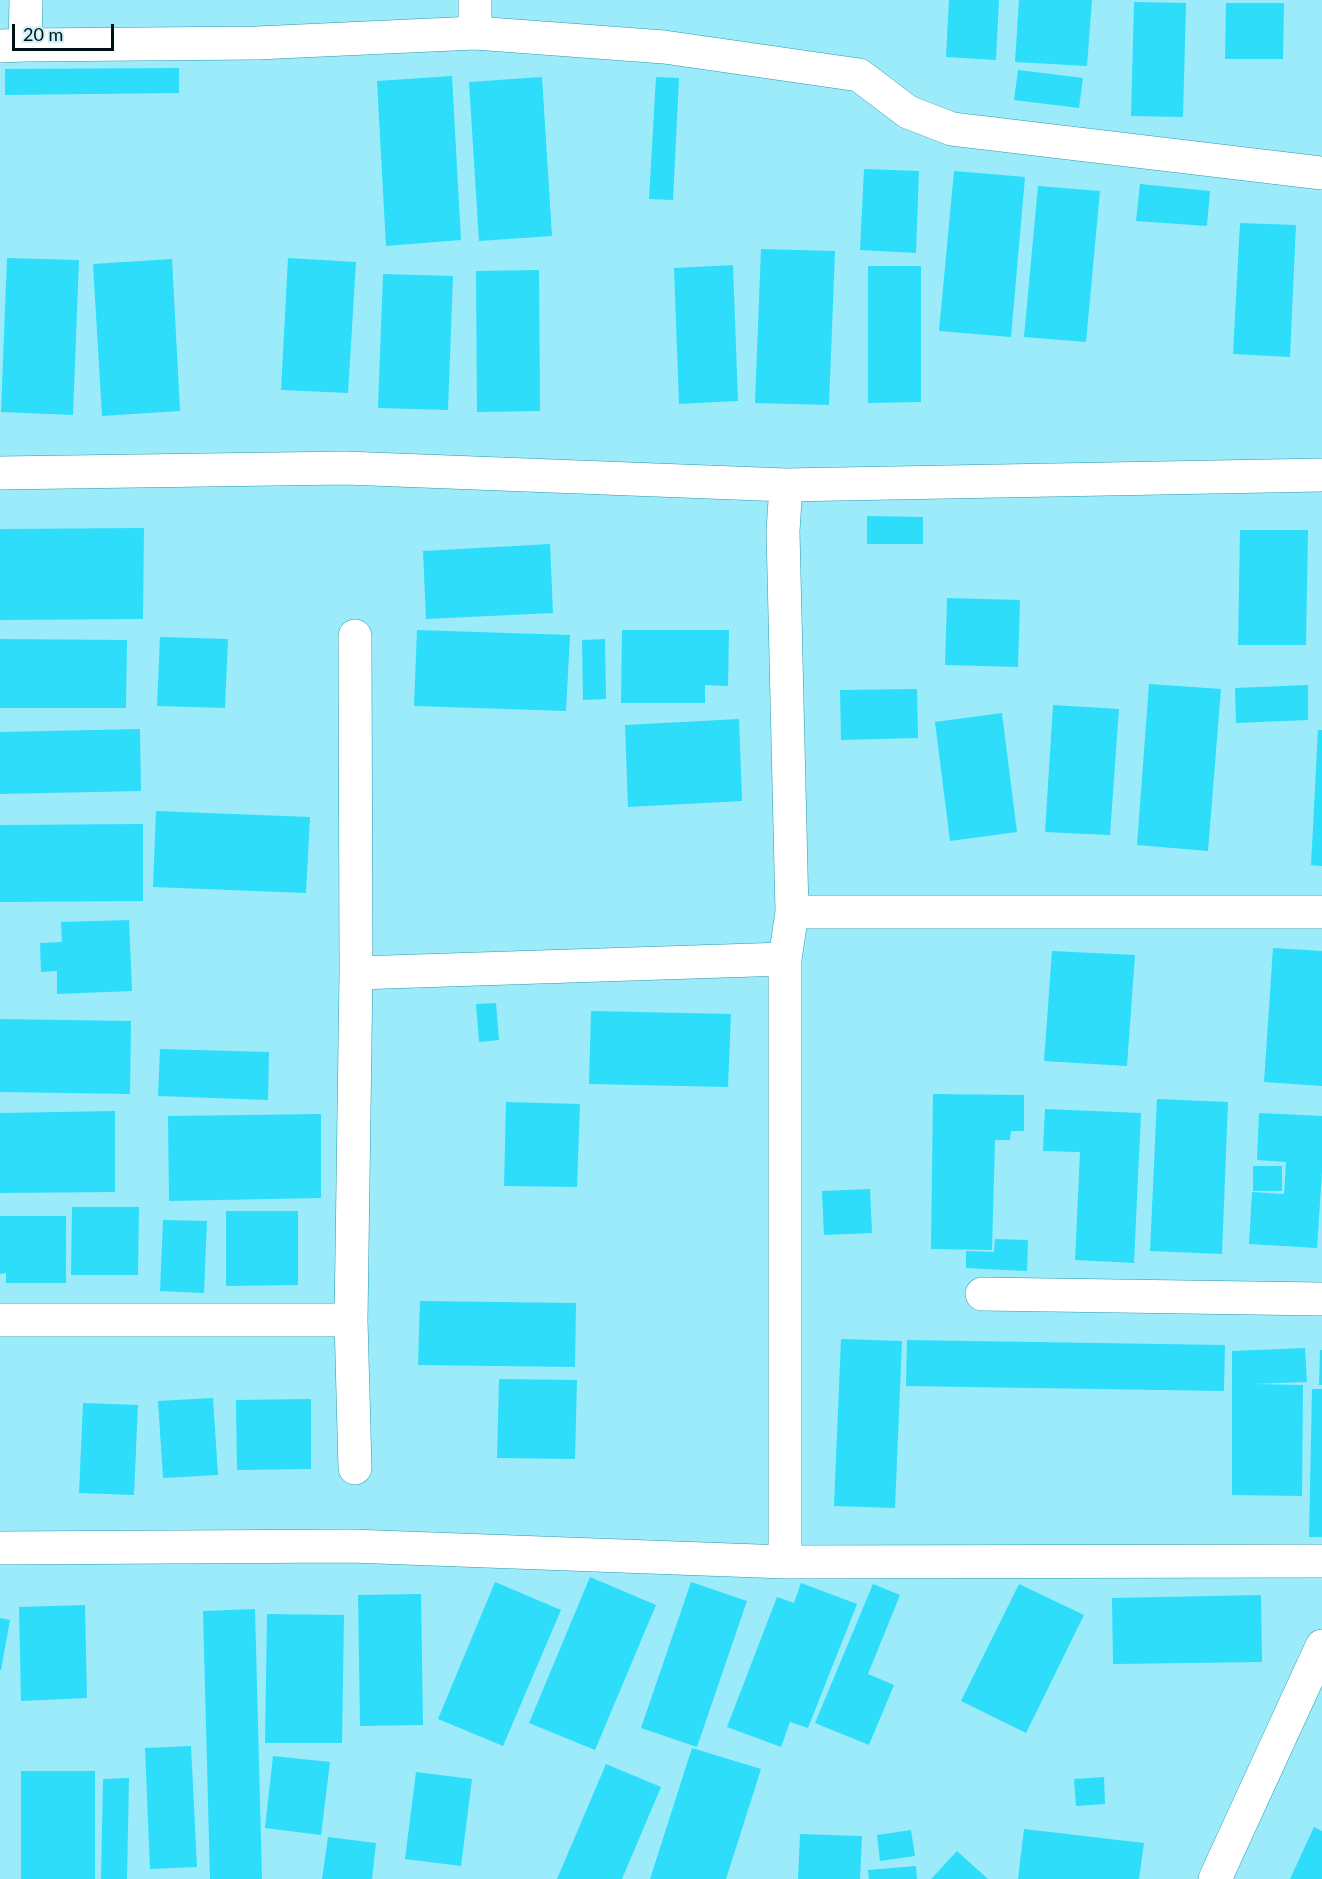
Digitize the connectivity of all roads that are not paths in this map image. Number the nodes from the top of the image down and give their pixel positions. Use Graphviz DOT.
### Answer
graph roads {
  1 [pos="26,0"];
  2 [pos="475,0"];
  3 [pos="475,33"];
  4 [pos="12,46"];
  5 [pos="1322,173"];
  6 [pos="0,473"];
  7 [pos="1322,475"];
  8 [pos="786,485"];
  9 [pos="355,636"];
  10 [pos="792,912"];
  11 [pos="1322,912"];
  12 [pos="785,959"];
  13 [pos="356,974"];
  14 [pos="982,1294"];
  15 [pos="1322,1299"];
  16 [pos="0,1320"];
  17 [pos="351,1320"];
  18 [pos="354,1468"];
  19 [pos="0,1548"];
  20 [pos="1322,1561"];
  21 [pos="785,1562"];
  22 [pos="1322,1646"];
  23 [pos="1215,1879"];
  1 -- 4 [label="street"];
  2 -- 3 [label="street"];
  3 -- 4 [label="street"];
  3 -- 5 [label="street"];
  6 -- 8 [label="street"];
  7 -- 8 [label="street"];
  8 -- 10 [label="street"];
  9 -- 13 [label="street"];
  10 -- 11 [label="street"];
  10 -- 12 [label="street"];
  12 -- 13 [label="street"];
  12 -- 21 [label="street"];
  13 -- 17 [label="street"];
  14 -- 15 [label="street"];
  16 -- 17 [label="street"];
  17 -- 18 [label="street"];
  19 -- 21 [label="street"];
  20 -- 21 [label="street"];
  22 -- 23 [label="street"];
}
